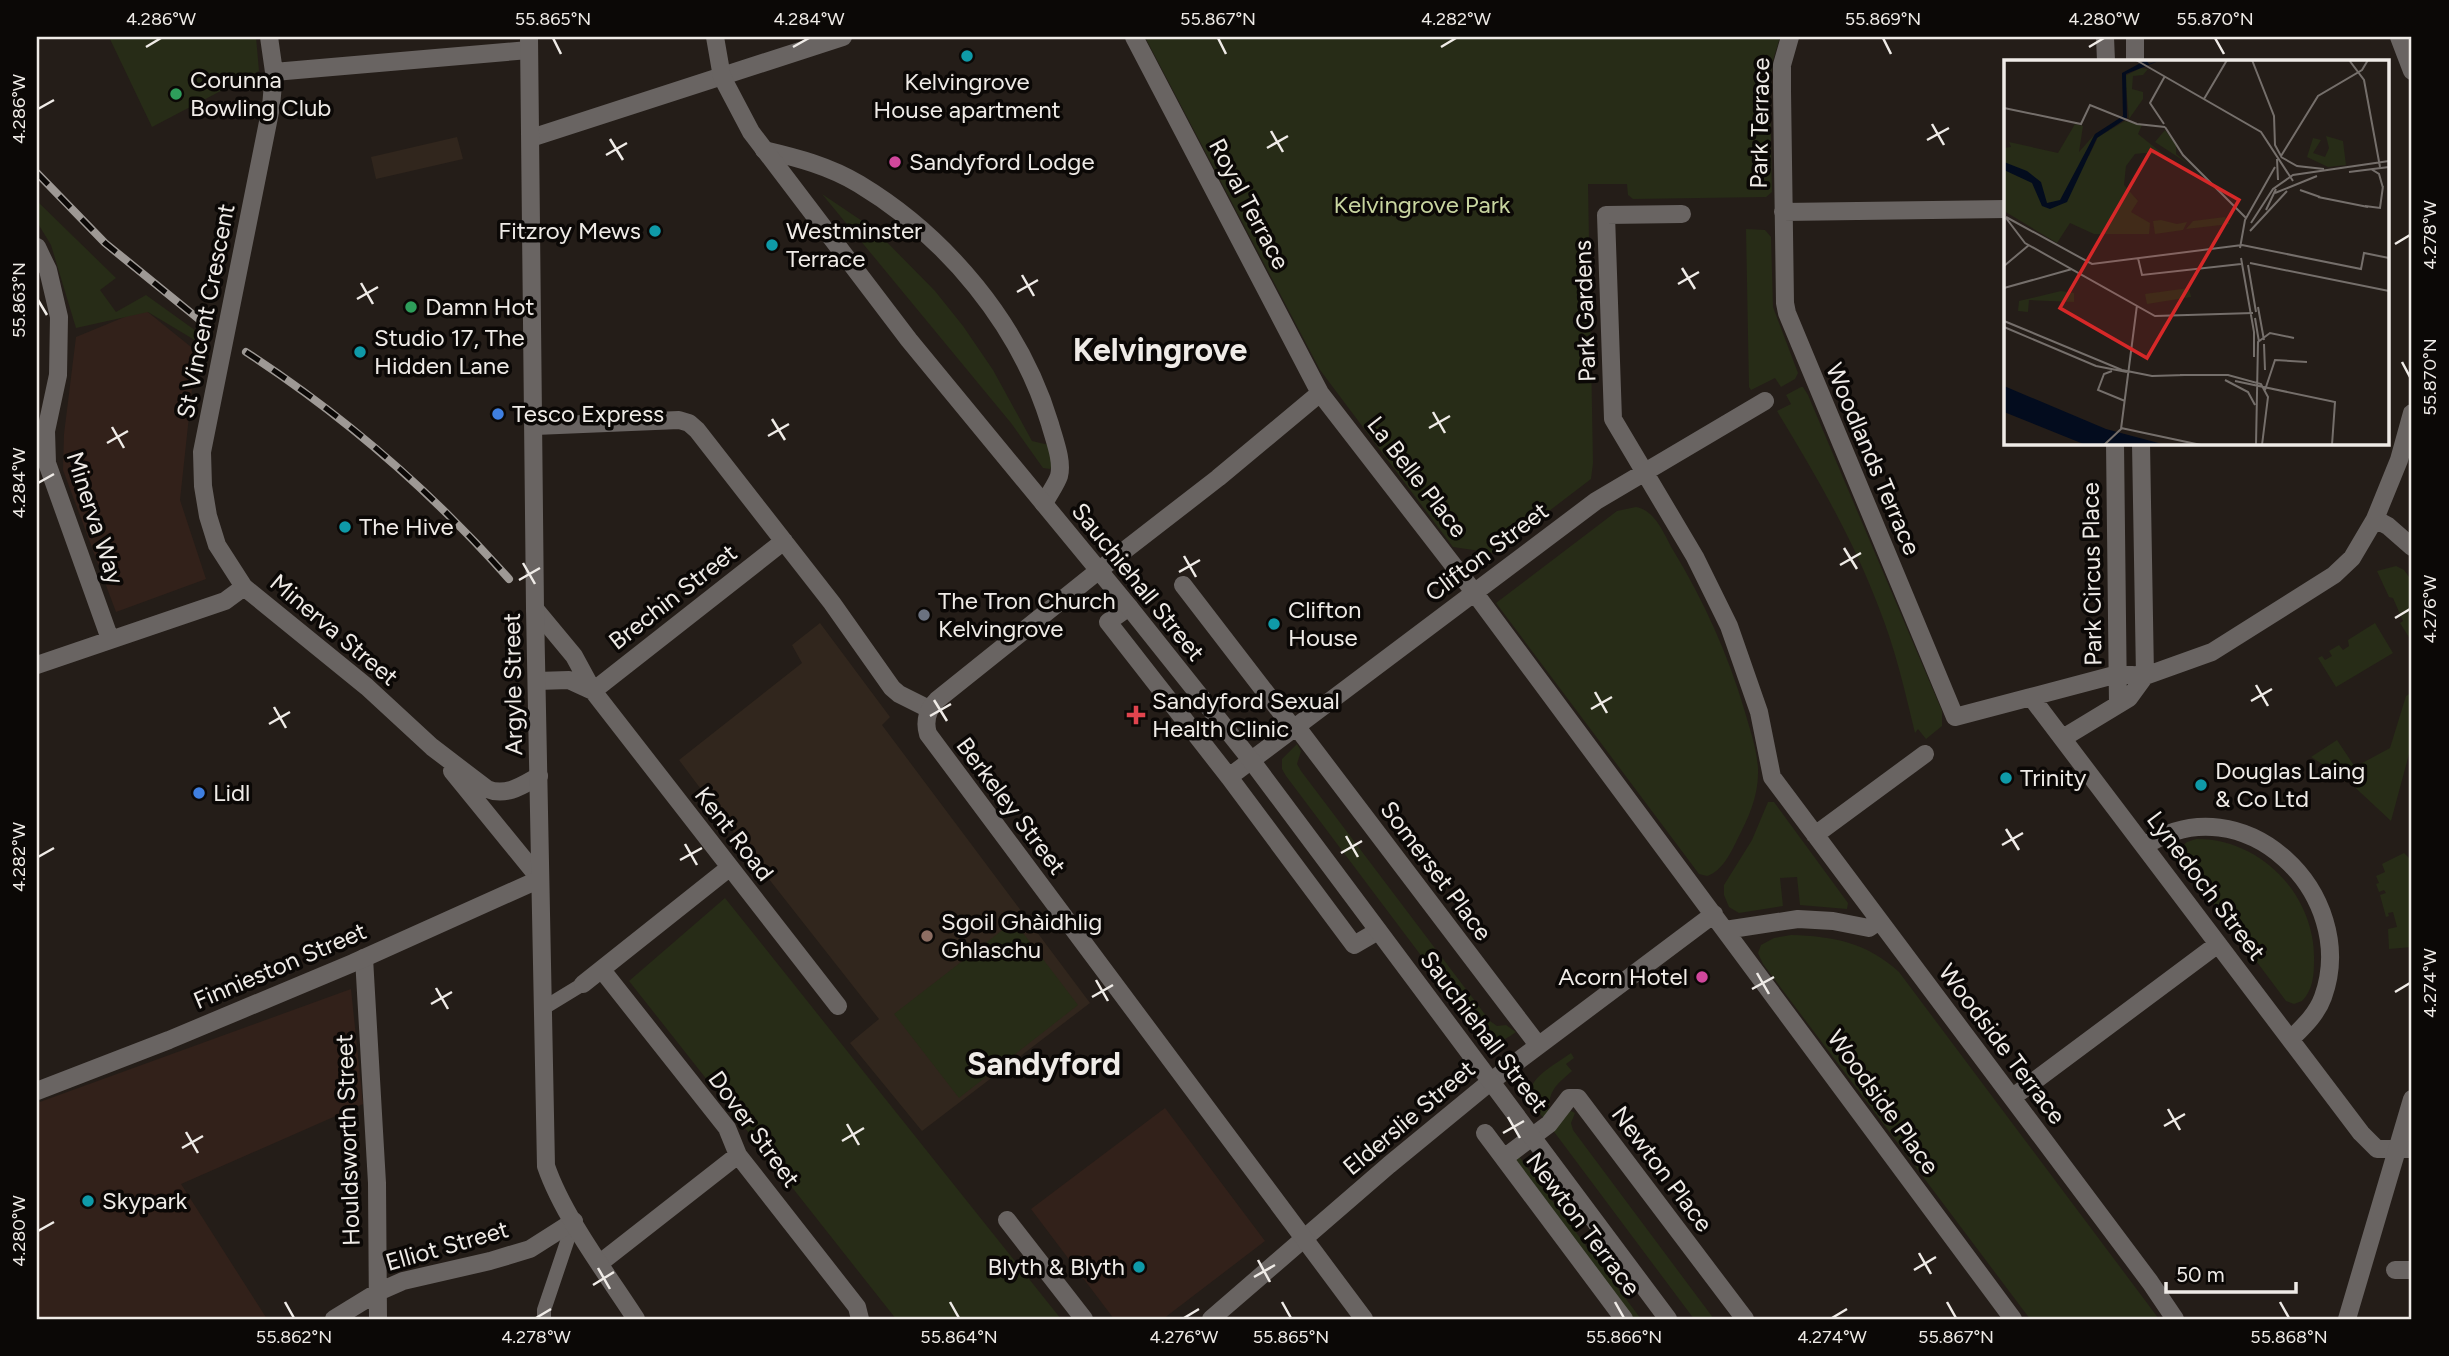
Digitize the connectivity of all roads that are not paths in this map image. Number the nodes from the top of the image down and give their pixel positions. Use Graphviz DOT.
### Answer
graph roads {
  1 [pos="270,37"];
  2 [pos="715,37"];
  3 [pos="843,37"];
  4 [pos="1134,37"];
  5 [pos="1790,37"];
  6 [pos="2105,37"];
  7 [pos="2135,37"];
  8 [pos="2399,37"];
  9 [pos="529,43"];
  10 [pos="2106,60"];
  11 [pos="2135,60"];
  12 [pos="2412,71"];
  13 [pos="274,72"];
  14 [pos="722,76"];
  15 [pos="531,138"];
  16 [pos="764,150"];
  17 [pos="2004,209"];
  18 [pos="1783,212"];
  19 [pos="1682,214"];
  20 [pos="37,247"];
  21 [pos="1320,393"];
  22 [pos="1765,401"];
  23 [pos="2412,413"];
  24 [pos="535,426"];
  25 [pos="2115,444"];
  26 [pos="2141,444"];
  27 [pos="2406,454"];
  28 [pos="1645,472"];
  29 [pos="1044,504"];
  30 [pos="2375,519"];
  31 [pos="784,541"];
  32 [pos="2116,544"];
  33 [pos="2143,545"];
  34 [pos="2412,547"];
  35 [pos="1098,571"];
  36 [pos="1183,585"];
  37 [pos="244,587"];
  38 [pos="1474,592"];
  39 [pos="1129,607"];
  40 [pos="535,609"];
  41 [pos="110,639"];
  42 [pos="37,665"];
  43 [pos="2118,674"];
  44 [pos="2145,676"];
  45 [pos="537,681"];
  46 [pos="593,691"];
  47 [pos="2031,697"];
  48 [pos="2118,705"];
  49 [pos="929,709"];
  50 [pos="1294,727"];
  51 [pos="2063,738"];
  52 [pos="432,747"];
  53 [pos="1925,754"];
  54 [pos="1251,760"];
  55 [pos="539,776"];
  56 [pos="1229,777"];
  57 [pos="1815,835"];
  58 [pos="2145,846"];
  59 [pos="729,868"];
  60 [pos="540,879"];
  61 [pos="1714,914"];
  62 [pos="1878,920"];
  63 [pos="1725,930"];
  64 [pos="1378,931"];
  65 [pos="2218,944"];
  66 [pos="364,958"];
  67 [pos="602,970"];
  68 [pos="583,984"];
  69 [pos="838,1006"];
  70 [pos="542,1009"];
  71 [pos="2291,1039"];
  72 [pos="1538,1045"];
  73 [pos="1490,1082"];
  74 [pos="37,1091"];
  75 [pos="2012,1097"];
  76 [pos="2412,1099"];
  77 [pos="1485,1133"];
  78 [pos="1532,1136"];
  79 [pos="2405,1149"];
  80 [pos="738,1154"];
  81 [pos="1504,1158"];
  82 [pos="1007,1220"];
  83 [pos="574,1221"];
  84 [pos="1304,1239"];
  85 [pos="600,1263"];
  86 [pos="378,1292"];
  87 [pos="334,1319"];
  88 [pos="378,1319"];
  89 [pos="544,1319"];
  90 [pos="636,1319"];
  91 [pos="860,1319"];
  92 [pos="1084,1319"];
  93 [pos="1211,1319"];
  94 [pos="1364,1319"];
  95 [pos="1623,1319"];
  96 [pos="1668,1319"];
  97 [pos="1745,1319"];
  98 [pos="2013,1319"];
  99 [pos="2175,1319"];
  100 [pos="2347,1319"];
  1 -- 13 [label="street, St Vincent Crescent"];
  2 -- 14 [label="street, Sauchiehall Street"];
  3 -- 14 [label="street"];
  4 -- 21 [label="street, Royal Terrace"];
  5 -- 18 [label="street, Park Terrace"];
  6 -- 10 [label="street"];
  7 -- 11 [label="street"];
  8 -- 12 [label="street"];
  9 -- 13 [label="street"];
  9 -- 15 [label="street, Argyle Street"];
  13 -- 37 [label="street, St Vincent Crescent"];
  14 -- 15 [label="street"];
  14 -- 16 [label="street, Sauchiehall Street"];
  15 -- 24 [label="street, Argyle Street"];
  16 -- 29 [label="street, Sauchiehall Street"];
  16 -- 29 [label="street"];
  17 -- 18 [label="street"];
  18 -- 47 [label="street, Woodlands Terrace"];
  19 -- 28 [label="street, Park Gardens"];
  20 -- 41 [label="street, Minerva Way"];
  21 -- 35 [label="street"];
  21 -- 38 [label="street, La Belle Place"];
  22 -- 28 [label="street, Clifton Street"];
  23 -- 27 [label="street"];
  24 -- 31 [label="street"];
  24 -- 40 [label="street, Argyle Street"];
  25 -- 32 [label="street, Park Circus Place"];
  26 -- 33 [label="street, Park Circus Place"];
  27 -- 30 [label="street"];
  28 -- 38 [label="street, Clifton Street"];
  28 -- 57 [label="street, Woodside Terrace"];
  29 -- 35 [label="street, Sauchiehall Street"];
  30 -- 34 [label="street"];
  30 -- 44 [label="street"];
  31 -- 46 [label="street, Brechin Street"];
  31 -- 49 [label="street"];
  32 -- 33 [label="street"];
  32 -- 43 [label="street, Park Circus Place"];
  33 -- 44 [label="street, Park Circus Place"];
  35 -- 39 [label="street, Sauchiehall Street"];
  35 -- 49 [label="street"];
  36 -- 50 [label="street, Somerset Place"];
  37 -- 41 [label="street, Minerva Street"];
  37 -- 52 [label="street, Minerva Street"];
  38 -- 50 [label="street, Clifton Street"];
  38 -- 61 [label="street, La Belle Place"];
  39 -- 54 [label="street, Sauchiehall Street"];
  39 -- 56 [label="street"];
  40 -- 45 [label="street, Argyle Street"];
  40 -- 46 [label="street, Kent Road"];
  41 -- 42 [label="street, Minerva Street"];
  43 -- 44 [label="street"];
  43 -- 47 [label="street"];
  43 -- 48 [label="street, Park Circus Place"];
  44 -- 48 [label="street"];
  45 -- 46 [label="street"];
  45 -- 55 [label="street, Argyle Street"];
  46 -- 59 [label="street, Kent Road"];
  47 -- 51 [label="street, Lynedoch Street"];
  48 -- 51 [label="street"];
  49 -- 84 [label="street, Berkeley Street"];
  50 -- 54 [label="street, Clifton Street"];
  50 -- 72 [label="street, Somerset Place"];
  51 -- 58 [label="street, Lynedoch Street"];
  52 -- 55 [label="street, Minerva Street"];
  52 -- 60 [label="street, Minerva Street"];
  53 -- 57 [label="street"];
  54 -- 56 [label="street, Clifton Street"];
  54 -- 64 [label="street, Sauchiehall Street"];
  55 -- 60 [label="street, Argyle Street"];
  56 -- 64 [label="street"];
  57 -- 62 [label="street, Woodside Terrace"];
  58 -- 65 [label="street, Lynedoch Street"];
  58 -- 71 [label="street"];
  59 -- 67 [label="street"];
  59 -- 69 [label="street, Kent Road"];
  60 -- 66 [label="street, Finnieston Street"];
  60 -- 70 [label="street, Argyle Street"];
  61 -- 63 [label="street, Woodside Place"];
  61 -- 72 [label="street, Elderslie Street"];
  62 -- 63 [label="street"];
  62 -- 75 [label="street, Woodside Terrace"];
  63 -- 98 [label="street, Woodside Place"];
  64 -- 73 [label="street, Sauchiehall Street"];
  65 -- 71 [label="street, Lynedoch Street"];
  65 -- 75 [label="street"];
  66 -- 74 [label="street, Finnieston Street"];
  66 -- 86 [label="street, Houldsworth Street"];
  67 -- 68 [label="street"];
  67 -- 80 [label="street, Dover Street"];
  68 -- 70 [label="street"];
  70 -- 83 [label="street, Argyle Street"];
  71 -- 79 [label="street, Lynedoch Street"];
  72 -- 73 [label="street, Elderslie Street"];
  73 -- 78 [label="street, Sauchiehall Street"];
  73 -- 84 [label="street, Elderslie Street"];
  75 -- 99 [label="street, Woodside Terrace"];
  76 -- 79 [label="street"];
  77 -- 81 [label="street, Newton Terrace"];
  78 -- 81 [label="street, Newton Terrace"];
  78 -- 96 [label="street, Sauchiehall Street"];
  78 -- 97 [label="street, Newton Place"];
  79 -- 100 [label="street"];
  80 -- 85 [label="street"];
  80 -- 91 [label="street, Dover Street"];
  81 -- 95 [label="street, Newton Terrace"];
  82 -- 92 [label="street"];
  83 -- 85 [label="street, Argyle Street"];
  83 -- 86 [label="street, Elliot Street"];
  83 -- 89 [label="street"];
  84 -- 93 [label="street, Elderslie Street"];
  84 -- 94 [label="street, Berkeley Street"];
  85 -- 90 [label="street, Argyle Street"];
  86 -- 87 [label="street, Elliot Street"];
  86 -- 88 [label="street, Houldsworth Street"];
}
